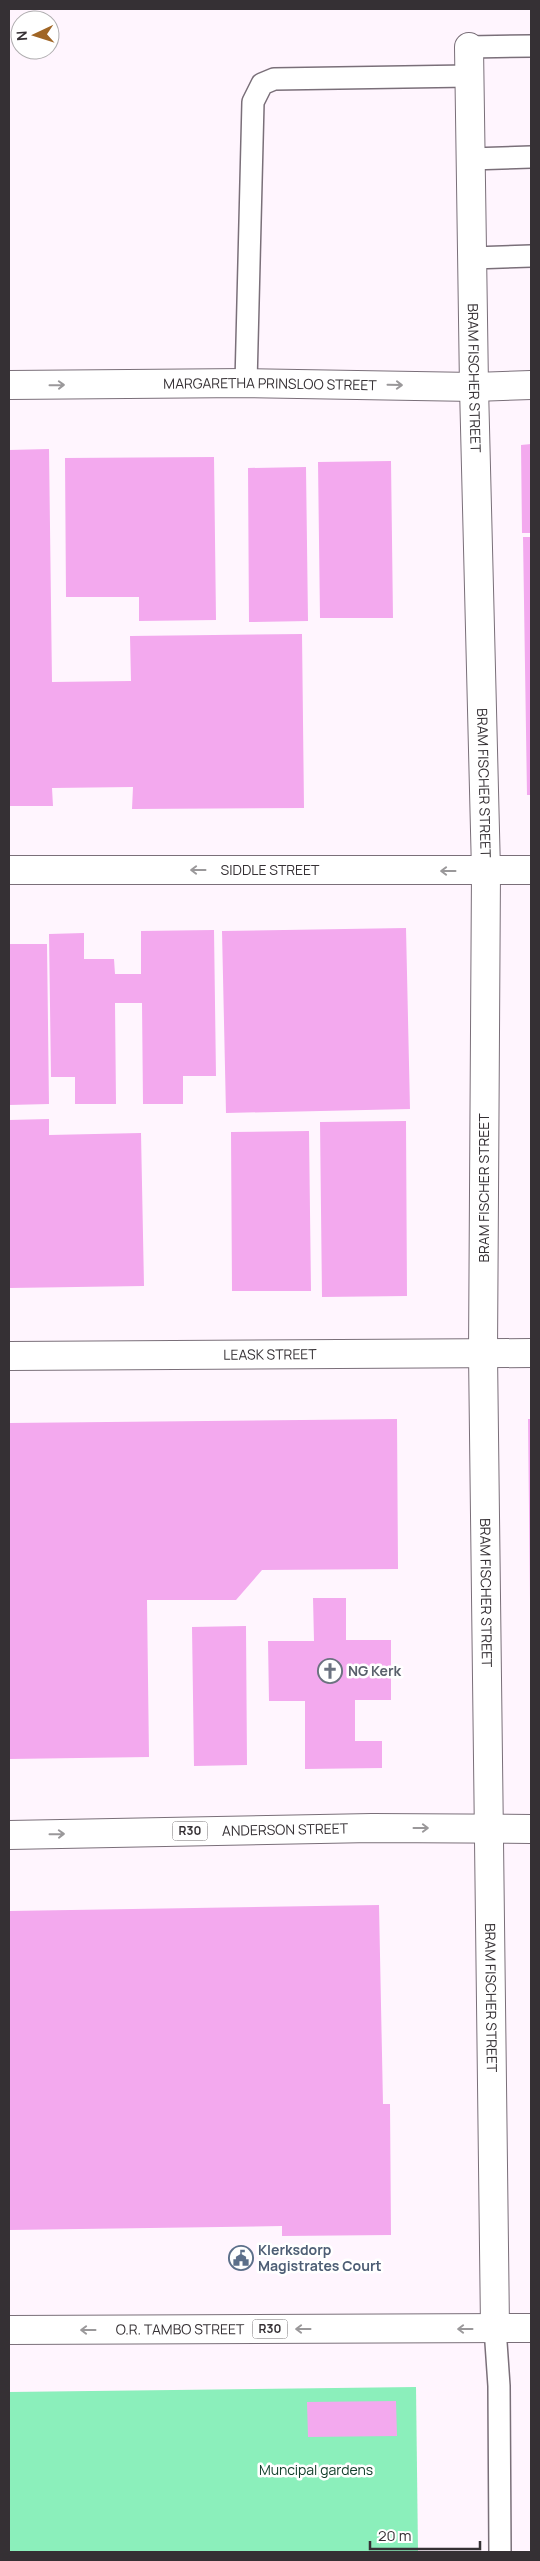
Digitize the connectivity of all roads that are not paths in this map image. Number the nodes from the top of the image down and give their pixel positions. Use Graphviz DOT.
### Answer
graph roads {
  1 [pos="531,46"];
  2 [pos="469,47"];
  3 [pos="469,76"];
  4 [pos="531,157"];
  5 [pos="470,159"];
  6 [pos="531,256"];
  7 [pos="472,258"];
  8 [pos="246,383"];
  9 [pos="9,385"];
  10 [pos="531,385"];
  11 [pos="474,387"];
  12 [pos="9,870"];
  13 [pos="531,870"];
  14 [pos="486,871"];
  15 [pos="483,1353"];
  16 [pos="531,1353"];
  17 [pos="9,1356"];
  18 [pos="489,1828"];
  19 [pos="531,1829"];
  20 [pos="9,1835"];
  21 [pos="495,2328"];
  22 [pos="531,2328"];
  23 [pos="9,2330"];
  24 [pos="500,2552"];
  1 -- 2 [label="lane"];
  2 -- 3 [label="street, BRAM FISCHER STREET"];
  3 -- 5 [label="street, BRAM FISCHER STREET"];
  3 -- 8 [label="lane"];
  4 -- 5 [label="lane"];
  5 -- 7 [label="street, BRAM FISCHER STREET"];
  6 -- 7 [label="lane"];
  7 -- 11 [label="street, BRAM FISCHER STREET"];
  9 -- 8 [label="street, MARGARETHA PRINSLOO STREET, one-way"];
  8 -- 11 [label="street, MARGARETHA PRINSLOO STREET, one-way"];
  10 -- 11 [label="street, MARGARETHA PRINSLOO STREET"];
  11 -- 14 [label="street, BRAM FISCHER STREET"];
  14 -- 12 [label="street, SIDDLE STREET, one-way"];
  13 -- 14 [label="street, SIDDLE STREET"];
  14 -- 15 [label="street, BRAM FISCHER STREET"];
  15 -- 16 [label="street, LEASK STREET"];
  15 -- 17 [label="street, LEASK STREET"];
  15 -- 18 [label="street, BRAM FISCHER STREET"];
  18 -- 19 [label="street, ANDERSON STREET / R30"];
  20 -- 18 [label="street, ANDERSON STREET / R30, one-way"];
  18 -- 21 [label="street, BRAM FISCHER STREET"];
  21 -- 22 [label="street, O.R. TAMBO STREET / R30"];
  21 -- 23 [label="street, O.R. TAMBO STREET / R30, one-way"];
  21 -- 24 [label="lane"];
}
